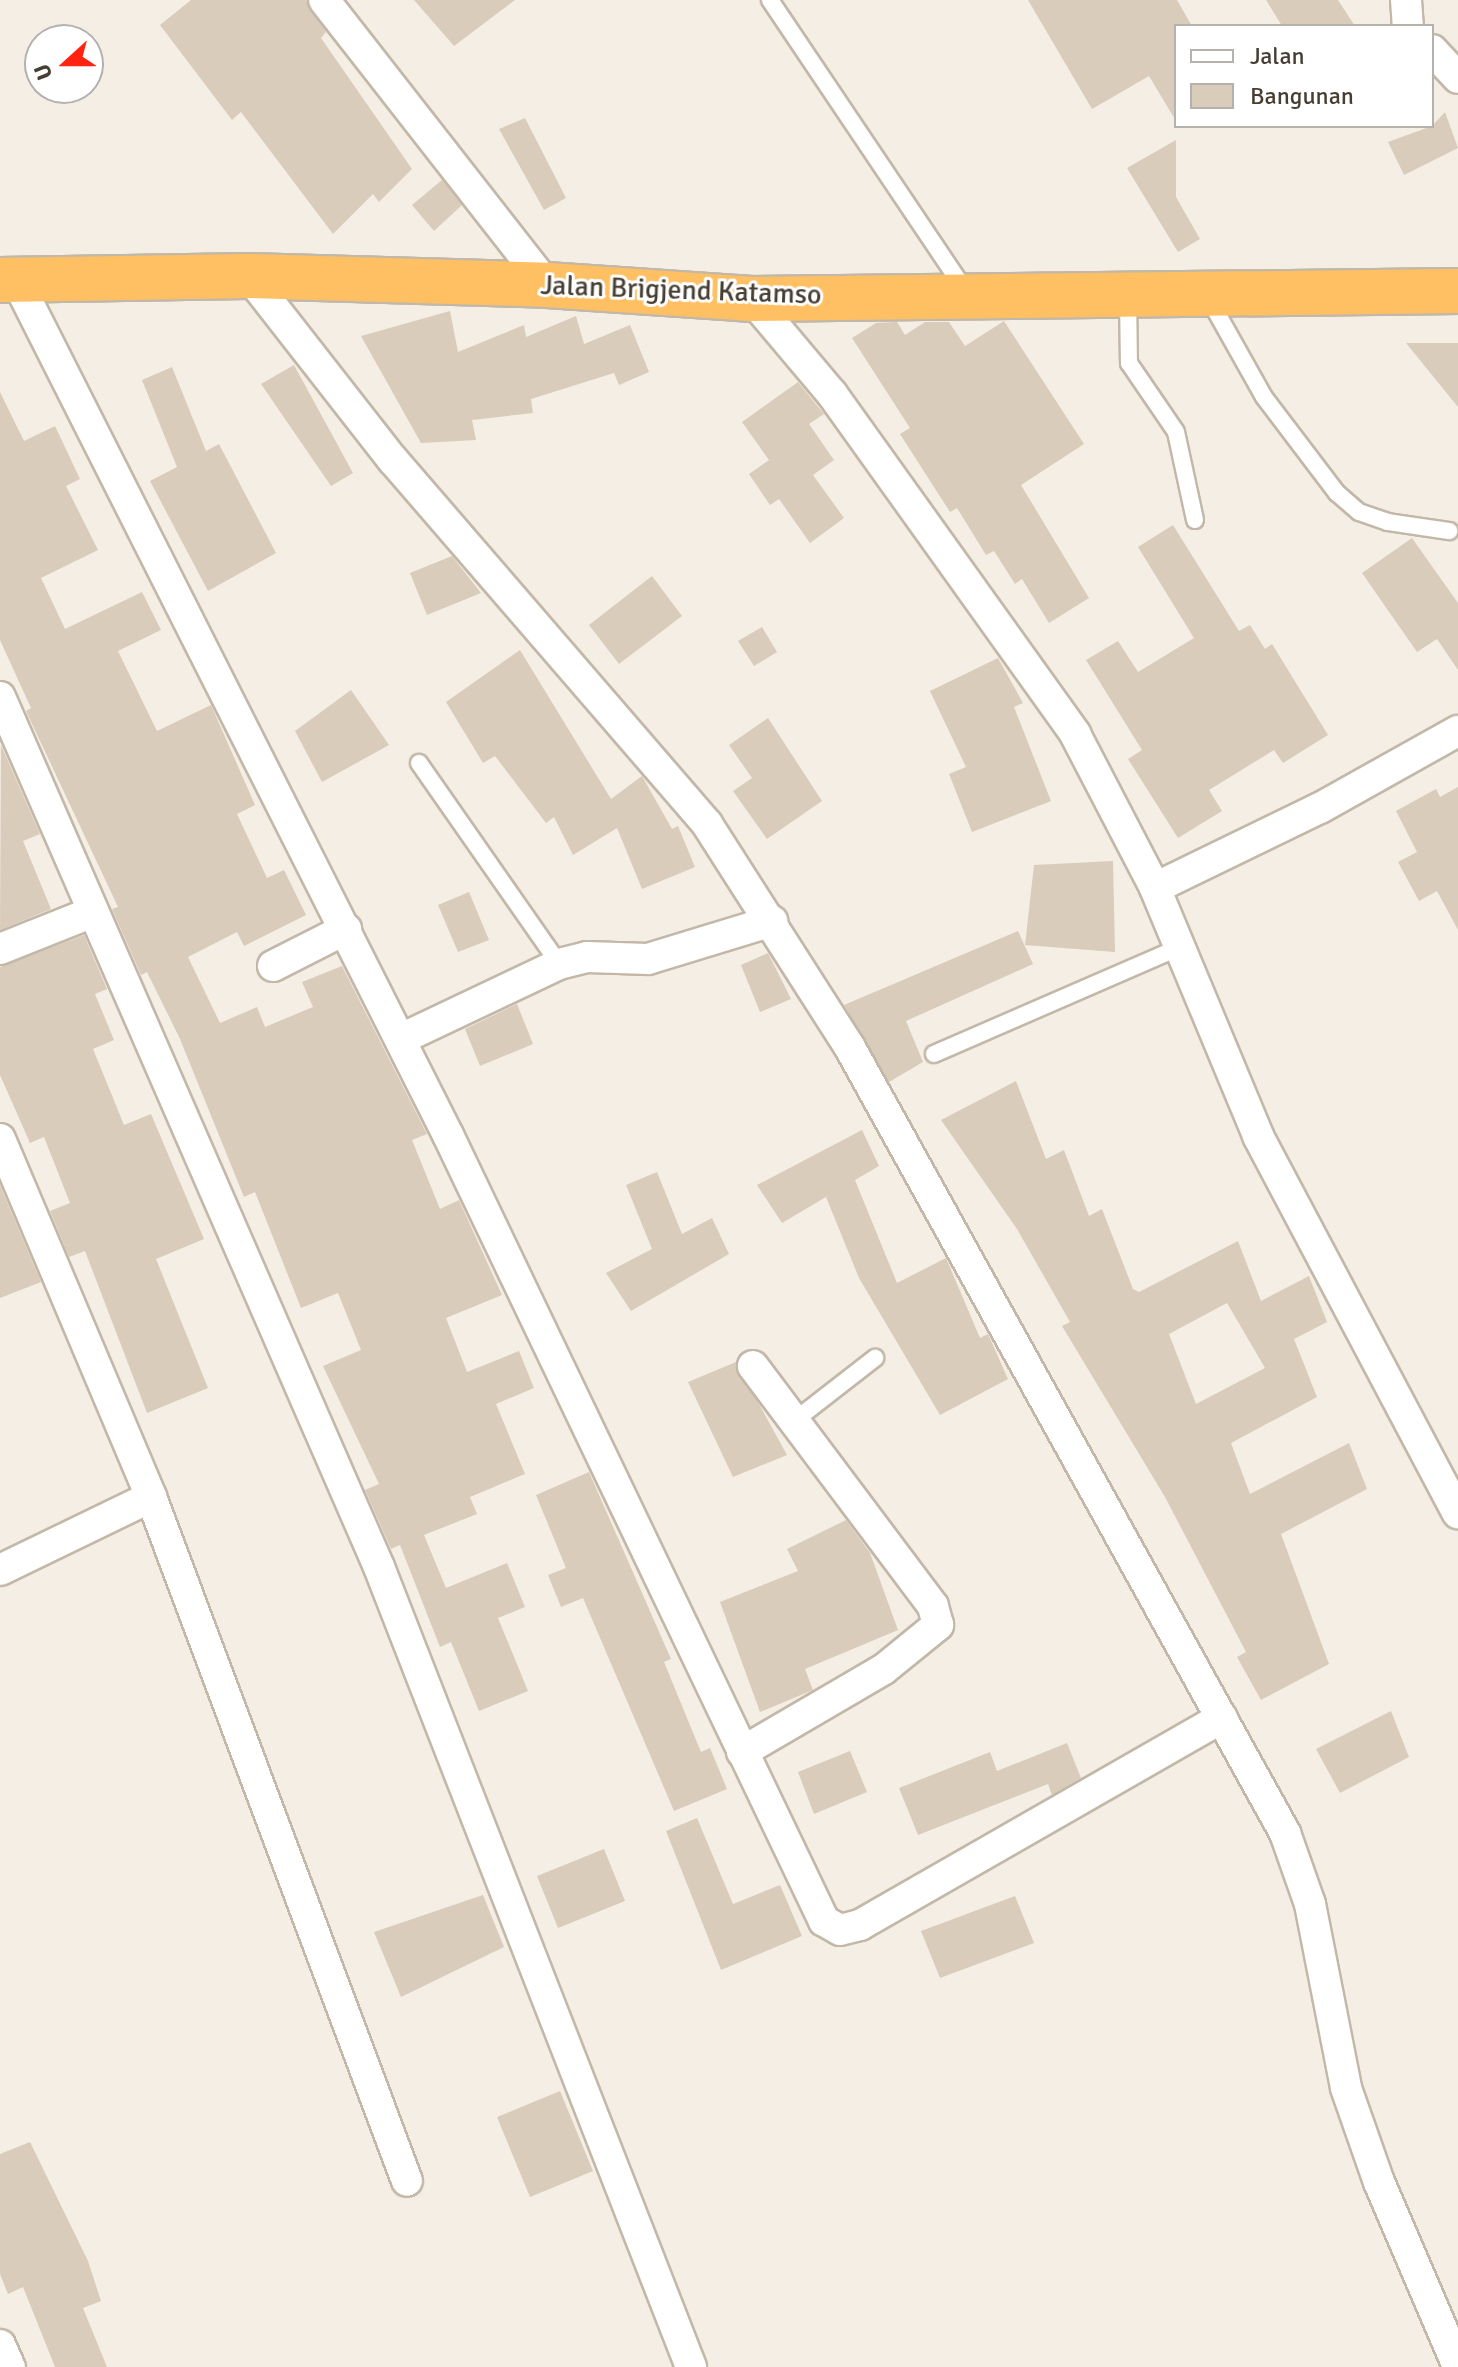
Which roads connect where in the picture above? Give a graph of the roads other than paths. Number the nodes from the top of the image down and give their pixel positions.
1 (324, 0) edge
2 (770, 0) edge
3 (1406, 0) edge
4 (1408, 24) edge
5 (1434, 52) edge
6 (1458, 78) edge
7 (249, 276) junction
8 (8, 279) edge
9 (547, 285) junction
10 (1204, 290) junction
11 (1458, 291) edge
12 (1128, 292) junction
13 (966, 293) junction
14 (752, 299) junction
15 (1195, 520) dead end
16 (1449, 531) dead end
17 (0, 697) edge
18 (1458, 731) edge
19 (419, 763) dead end
20 (1155, 888) junction
21 (93, 912) junction
22 (772, 921) junction
23 (346, 929) junction
24 (1178, 948) junction
25 (0, 949) edge
26 (559, 964) junction
27 (273, 966) dead end
28 (401, 1039) junction
29 (934, 1054) dead end
30 (0, 1139) edge
31 (875, 1358) dead end
32 (753, 1366) dead end
33 (794, 1421) junction
34 (151, 1497) junction
35 (1458, 1513) edge
36 (0, 1570) edge
37 (1222, 1718) junction
38 (742, 1752) junction
39 (407, 2181) dead end
40 (0, 2345) edge
41 (1458, 2366) edge
42 (10, 2367) edge
43 (691, 2367) edge

1 - 9 street
2 - 13 lane
3 - 4 street
5 - 6 street
7 - 8 highway, Jalan Brigjend Katamso
7 - 9 highway, Jalan Brigjend Katamso
7 - 22 street
8 - 23 street
9 - 14 highway, Jalan Brigjend Katamso
10 - 11 highway, Jalan Brigjend Katamso
10 - 12 highway, Jalan Brigjend Katamso
10 - 16 lane
12 - 13 highway, Jalan Brigjend Katamso
12 - 15 lane
13 - 14 highway, Jalan Brigjend Katamso
14 - 20 street
17 - 21 street
18 - 20 street
19 - 26 lane
20 - 24 street
21 - 25 street
21 - 43 street
22 - 26 street
22 - 37 street
23 - 27 street
23 - 28 street
24 - 29 lane
24 - 35 street
26 - 28 street
28 - 38 street
30 - 34 street
31 - 33 lane
32 - 33 street
33 - 38 street
34 - 36 street
34 - 39 street
37 - 38 street
37 - 41 street
40 - 42 street

